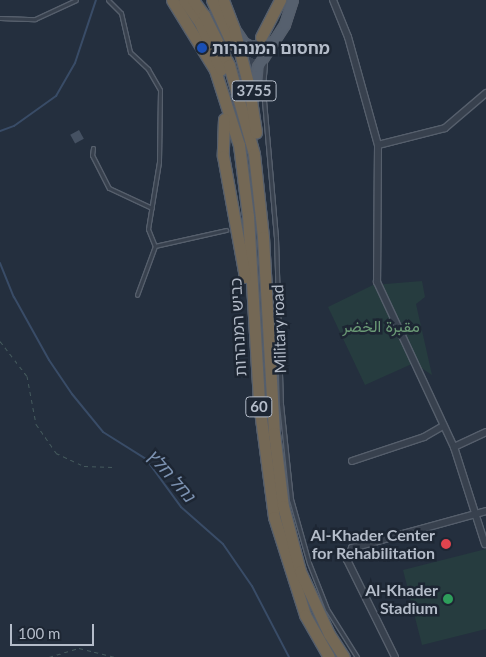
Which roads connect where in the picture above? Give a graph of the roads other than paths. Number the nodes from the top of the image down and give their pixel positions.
1 (76, 0) edge
2 (108, 0) edge
3 (172, 0) edge
4 (184, 0) edge
5 (193, 0) edge
6 (202, 0) edge
7 (212, 0) edge
8 (223, 0) edge
9 (280, 0) edge
10 (293, 0) edge
11 (333, 0) edge
12 (0, 18) edge
13 (234, 29) junction
14 (261, 37) tunnel mouth
15 (272, 44) junction
16 (486, 93) edge
17 (224, 118) tunnel mouth
18 (257, 144) junction
19 (240, 145) junction
20 (378, 145) junction
21 (93, 148) dead end
22 (258, 182) junction
23 (152, 208) junction
24 (226, 230) dead end
25 (155, 246) junction
26 (137, 295) dead end
27 (256, 355) junction
28 (444, 426) junction
29 (486, 432) edge
30 (454, 447) junction
31 (352, 461) dead end
32 (486, 511) edge
33 (476, 513) junction
34 (485, 544) edge
35 (329, 657) edge
36 (344, 657) edge
37 (357, 657) edge
38 (395, 657) edge

1 - 12 lane
2 - 23 lane
3 - 19 highway, כביש המנהרות / 60
4 - 19 highway, 60
5 - 22 highway, 60
6 - 18 highway, 60
7 - 18 highway, 60
8 - 13 highway, 60
9 - 14 highway
10 - 15 main road, 3755
11 - 20 street
13 - 15 main road
13 - 18 highway, 60
15 - 18 main road, 3755
15 - 37 lane, Military road
16 - 20 street
17 - 27 highway
18 - 22 highway, 60
19 - 27 highway, כביש המנהרות / 60
20 - 28 street
21 - 23 lane
22 - 36 highway, כביש המנהרות / 60
23 - 25 lane
24 - 25 lane
25 - 26 lane
27 - 35 highway, כביש המנהרות / 60
28 - 30 street
28 - 31 street
29 - 30 street
30 - 33 street
32 - 33 street
33 - 34 street
33 - 38 street

